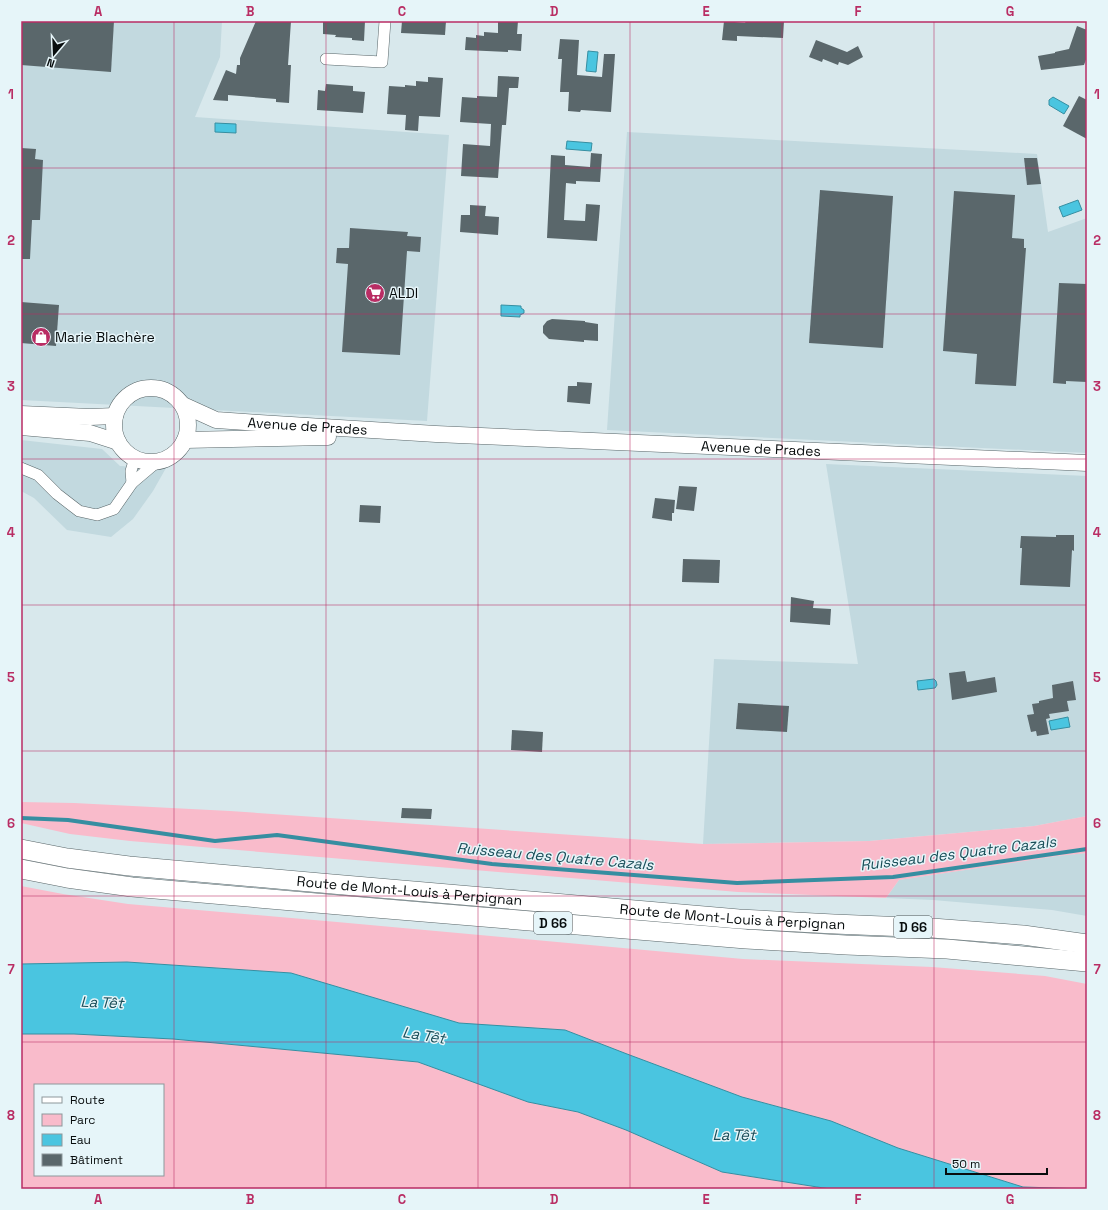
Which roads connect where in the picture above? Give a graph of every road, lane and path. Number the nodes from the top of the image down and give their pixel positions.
1 (384, 21) edge
2 (326, 60) dead end
3 (183, 405) junction
4 (21, 414) edge
5 (115, 416) junction
6 (21, 427) edge
7 (436, 434) junction
8 (185, 440) junction
9 (118, 442) junction
10 (135, 458) junction
11 (158, 461) junction
12 (1087, 463) edge
13 (21, 468) edge
14 (132, 483) junction
15 (21, 848) edge
16 (21, 869) edge
17 (1087, 944) edge
18 (1087, 962) edge

1 - 2 street
3 - 5 main road
3 - 7 main road, Avenue de Prades
3 - 8 main road
4 - 5 main road
5 - 9 main road
6 - 9 main road
7 - 8 main road, Avenue de Prades
7 - 12 main road, Avenue de Prades
8 - 11 main road
9 - 10 main road
10 - 11 main road
10 - 14 street
11 - 14 street
13 - 14 street
15 - 17 highway, Route de Mont-Louis à Perpignan / D 66
16 - 18 highway, Route de Mont-Louis à Perpignan / D 66

